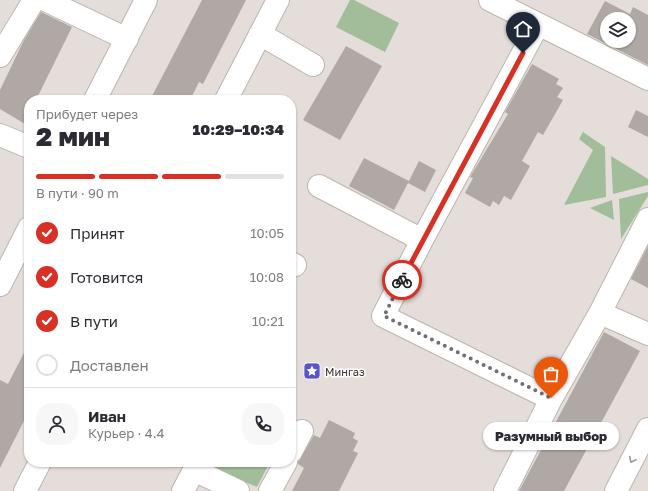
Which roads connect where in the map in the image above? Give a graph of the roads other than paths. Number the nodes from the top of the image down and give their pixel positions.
1 (34, 0) edge
2 (45, 0) edge
3 (146, 0) edge
4 (278, 0) edge
5 (490, 0) edge
6 (538, 25) junction
7 (260, 34) junction
8 (126, 39) junction
9 (0, 56) edge
10 (313, 65) dead end
11 (648, 79) edge
12 (98, 95) edge
13 (229, 95) edge
14 (0, 135) edge
15 (24, 145) edge
16 (319, 186) dead end
17 (648, 219) edge
18 (24, 238) edge
19 (422, 240) junction
20 (0, 285) edge
21 (600, 313) junction
22 (648, 334) edge
23 (551, 398) junction
24 (648, 429) edge
25 (302, 431) dead end
26 (296, 442) edge
27 (37, 467) edge
28 (283, 467) edge
29 (25, 491) edge
30 (183, 491) edge
31 (238, 491) edge
32 (270, 491) edge
33 (505, 491) edge
34 (616, 491) edge

1 - 9 street
2 - 8 street
3 - 8 street
4 - 7 street
5 - 6 street
6 - 11 street
6 - 19 street
7 - 10 street
7 - 13 street
8 - 12 street
14 - 15 street
16 - 19 street
17 - 21 street
18 - 20 street
19 - 23 street
21 - 22 street
21 - 23 street
23 - 33 street
24 -> 34 street
25 - 26 street
27 - 29 street
28 - 32 street
30 - 31 street

